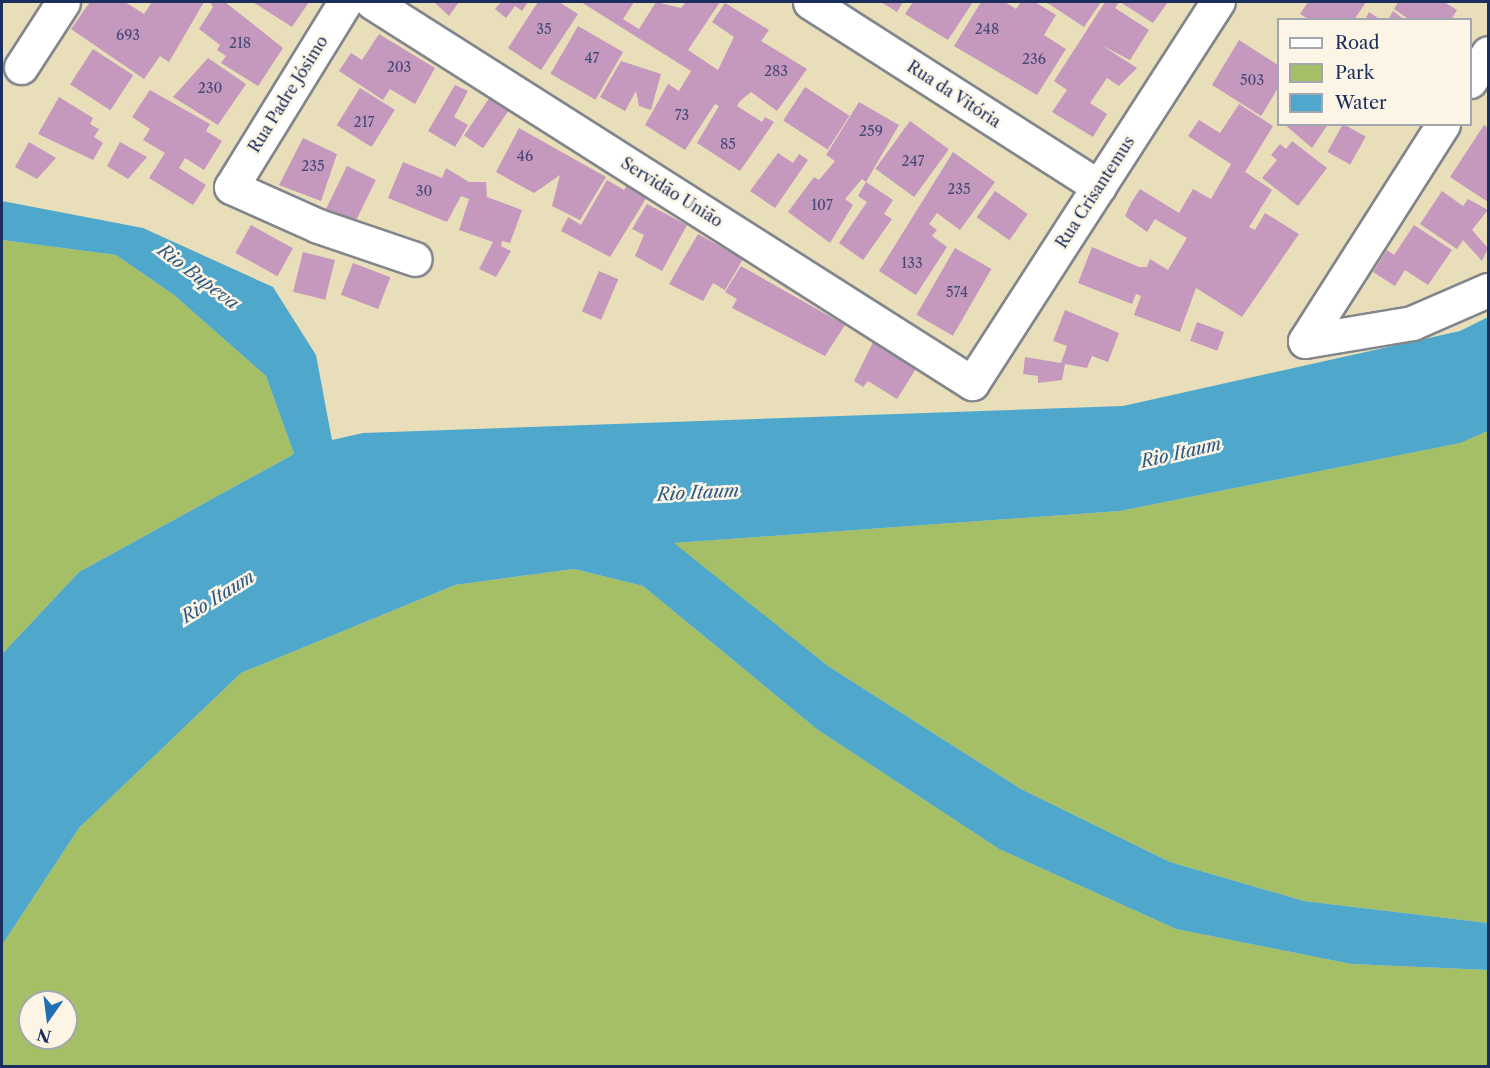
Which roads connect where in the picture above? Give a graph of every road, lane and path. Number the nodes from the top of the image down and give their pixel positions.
1 (63, 2) edge
2 (345, 2) edge
3 (372, 2) edge
4 (810, 2) edge
5 (1218, 2) edge
6 (1488, 53) edge
7 (21, 68) dead end
8 (1472, 78) edge
9 (1442, 126) edge
10 (1099, 187) junction
11 (415, 260) dead end
12 (1488, 290) edge
13 (972, 383) joint

1 - 7 street
2 - 11 street, Rua Padre Jósimo
3 - 13 street, Servidão União
4 - 10 street, Rua da Vitória
5 - 10 street, Rua Crisantemus
6 - 8 street
9 - 12 street
10 - 13 street, Rua Crisantemus

